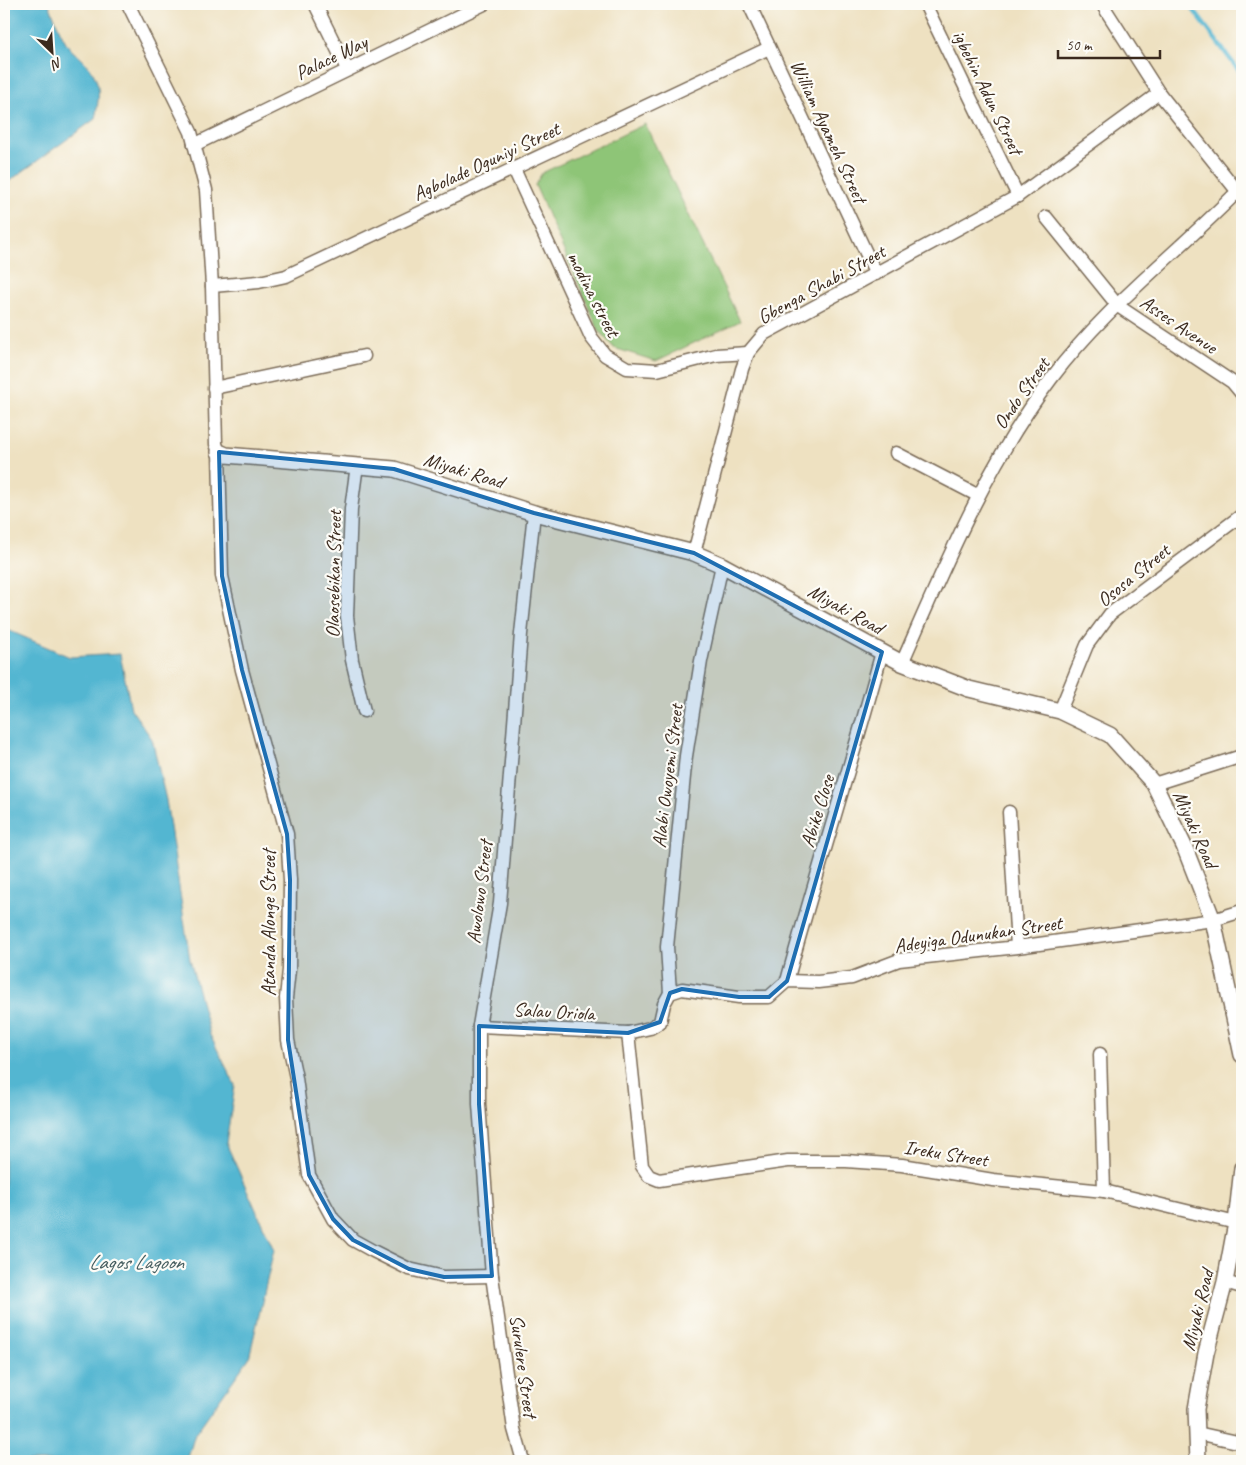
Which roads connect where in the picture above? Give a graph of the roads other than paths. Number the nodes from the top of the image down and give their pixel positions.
1 (128, 4) edge
2 (315, 4) edge
3 (484, 4) edge
4 (749, 4) edge
5 (924, 4) edge
6 (1102, 4) edge
7 (769, 48) junction
8 (348, 69) junction
9 (1159, 93) junction
10 (194, 144) junction
11 (514, 169) junction
12 (1240, 195) edge
13 (1018, 196) junction
14 (1046, 218) dead end
15 (876, 274) junction
16 (212, 286) junction
17 (1118, 306) junction
18 (748, 353) junction
19 (364, 356) dead end
20 (214, 388) junction
21 (1242, 394) edge
22 (219, 452) junction
23 (896, 453) dead end
24 (357, 466) junction
25 (977, 495) junction
26 (534, 513) junction
27 (1242, 515) edge
28 (694, 554) junction
29 (722, 565) junction
30 (882, 652) junction
31 (902, 663) junction
32 (364, 711) dead end
33 (1060, 711) junction
34 (1242, 756) edge
35 (1154, 784) junction
36 (1009, 812) dead end
37 (1242, 911) edge
38 (1213, 920) junction
39 (1017, 947) junction
40 (788, 981) junction
41 (670, 993) junction
42 (478, 1026) junction
43 (628, 1033) junction
44 (1241, 1038) edge
45 (1100, 1054) dead end
46 (1242, 1055) edge
47 (1242, 1168) edge
48 (1104, 1191) junction
49 (1236, 1223) junction
50 (492, 1276) junction
51 (1225, 1282) junction
52 (1242, 1287) edge
53 (1197, 1433) junction
54 (1242, 1443) edge
55 (523, 1461) edge
56 (1198, 1461) edge

1 - 10 street, Atanda Alonge Street
2 - 8 street
3 - 8 street, Palace Way
4 - 7 street, William Ayameh Street
5 - 13 street, igbehin Adun Street
6 - 9 street
7 - 11 street, Agbolade Oguniyi Street
7 - 15 street, William Ayameh Street
8 - 10 street, Palace Way
9 - 12 street
9 - 13 street, Gbenga Shabi Street
10 - 16 street, Atanda Alonge Street
11 - 16 street, Agbolade Oguniyi Street
11 - 18 street, modina street
12 - 17 street, Ondo Street
13 - 15 street, Gbenga Shabi Street
14 - 17 street
15 - 18 street, Gbenga Shabi Street
16 - 20 street, Atanda Alonge Street
17 - 21 street, Asses Avenue
17 - 25 street, Ondo Street
18 - 28 street, Gbenga Shabi Street
19 - 20 street
20 - 22 street, Atanda Alonge Street
22 - 24 street, Miyaki Road
22 - 50 street, Atanda Alonge Street
23 - 25 street
24 - 26 street, Miyaki Road
24 - 32 street, Olaosebikan Street
25 - 31 street, Ondo Street
26 - 28 street, Miyaki Road
26 - 42 street, Awolowo Street
27 - 33 street, Ososa Street
28 - 29 street, Miyaki Road
29 - 30 street, Miyaki Road
29 - 41 street, Alabi Owoyemi Street
30 - 31 street, Miyaki Road
30 - 40 street, Abike Close
31 - 33 street, Miyaki Road
33 - 35 street, Miyaki Road
34 - 35 street
35 - 38 street, Miyaki Road
36 - 39 street
37 - 38 street, Adeyiga Odunukan Street
38 - 39 street, Adeyiga Odunukan Street
38 - 44 street, Miyaki Road
39 - 40 street, Adeyiga Odunukan Street
40 - 41 street
41 - 43 street
42 - 43 street, Salau Oriola
42 - 50 street, Awolowo Street
43 - 48 street, Ireku Street
44 - 46 street, Miyaki Road
45 - 48 street
47 - 49 street, Miyaki Road
48 - 49 street, Ireku Street
49 - 51 street, Miyaki Road
50 - 55 street, Surulere Street
51 - 52 street
51 - 53 street, Miyaki Road
53 - 54 street
53 - 56 street, Miyaki Road

